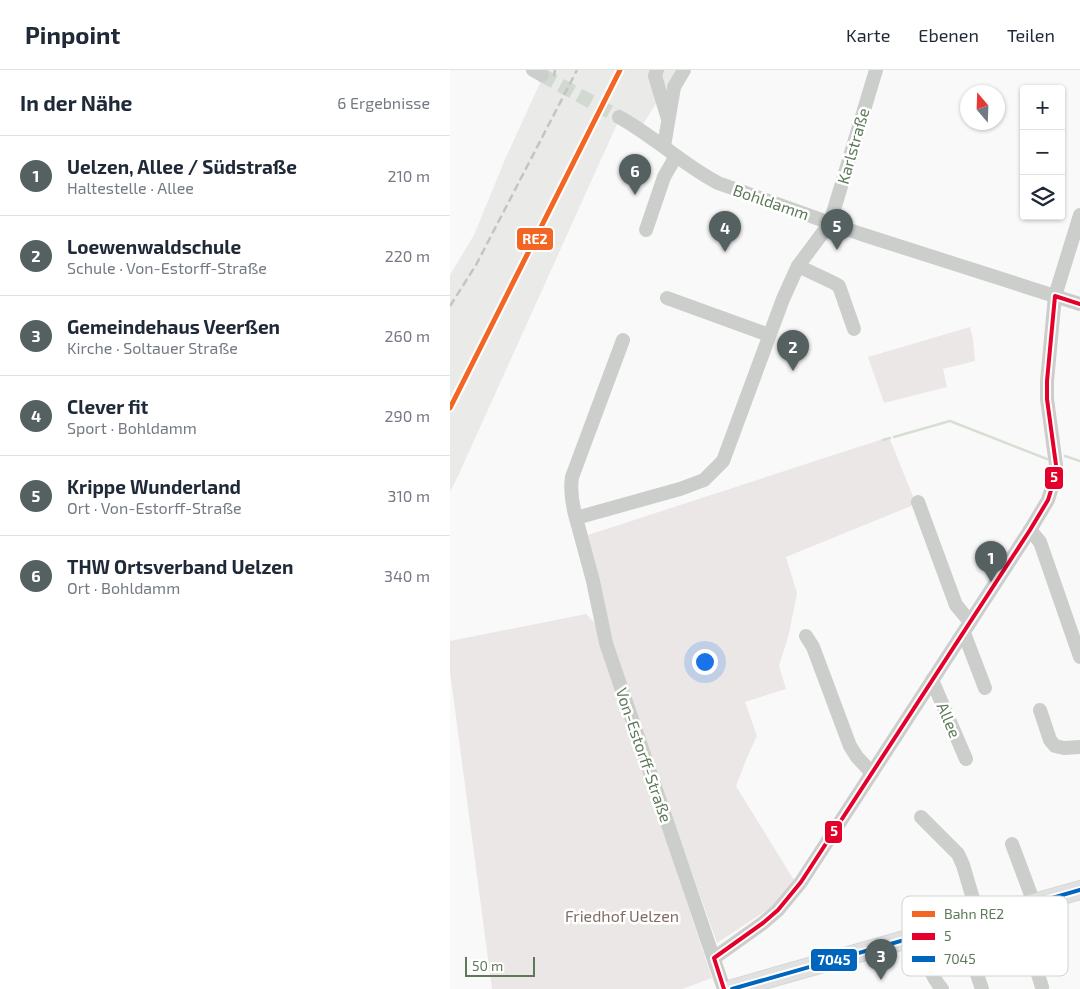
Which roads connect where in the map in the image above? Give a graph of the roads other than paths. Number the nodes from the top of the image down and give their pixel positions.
1 (657, 70) edge
2 (684, 70) edge
3 (876, 70) edge
4 (620, 117) tunnel mouth
5 (668, 120) junction
6 (664, 146) junction
7 (676, 156) junction
8 (1080, 215) edge
9 (830, 223) junction
10 (646, 230) dead end
11 (798, 266) junction
12 (1055, 296) junction
13 (666, 298) dead end
14 (1080, 304) edge
15 (854, 329) dead end
16 (769, 335) junction
17 (623, 340) dead end
18 (918, 502) dead end
19 (576, 518) junction
20 (1030, 530) junction
21 (967, 628) junction
22 (806, 636) dead end
23 (1080, 657) edge
24 (932, 680) junction
25 (985, 688) dead end
26 (1040, 710) dead end
27 (1080, 747) edge
28 (966, 758) dead end
29 (872, 773) junction
30 (921, 817) dead end
31 (1012, 844) dead end
32 (1080, 890) edge
33 (972, 896) edge
34 (1024, 896) edge
35 (1058, 896) edge
36 (902, 941) edge
37 (714, 958) junction
38 (933, 976) edge
39 (978, 976) edge
40 (1040, 976) edge
41 (1042, 987) dead end
42 (724, 989) edge
43 (732, 989) edge
44 (942, 989) edge
45 (982, 989) edge

1 - 5 street
2 - 5 street
3 - 9 street, Karlstraße
4 - 6 street, Bohldamm
5 - 6 street
6 - 7 street, Bohldamm
7 - 9 street, Bohldamm
7 - 10 street
8 - 12 street, Allee
9 - 11 street
9 - 12 street, Bohldamm
11 - 15 street
11 - 16 street
12 - 14 street, Bohldamm
12 - 20 street, Allee
13 - 16 street
16 - 19 street
17 - 19 street, Von-Estorff-Straße
18 - 21 street
19 - 37 street, Von-Estorff-Straße
20 - 21 street, Allee
20 - 23 street
21 - 24 street, Allee
21 - 25 street
22 - 29 street
24 - 28 street, Allee
24 - 29 street, Allee
26 - 27 street
29 - 37 street, Allee
30 - 33 street
31 - 34 street
32 - 35 main road
36 - 43 main road
37 - 42 street, Von-Estorff-Straße
38 - 44 street
39 - 45 street
40 - 41 street

